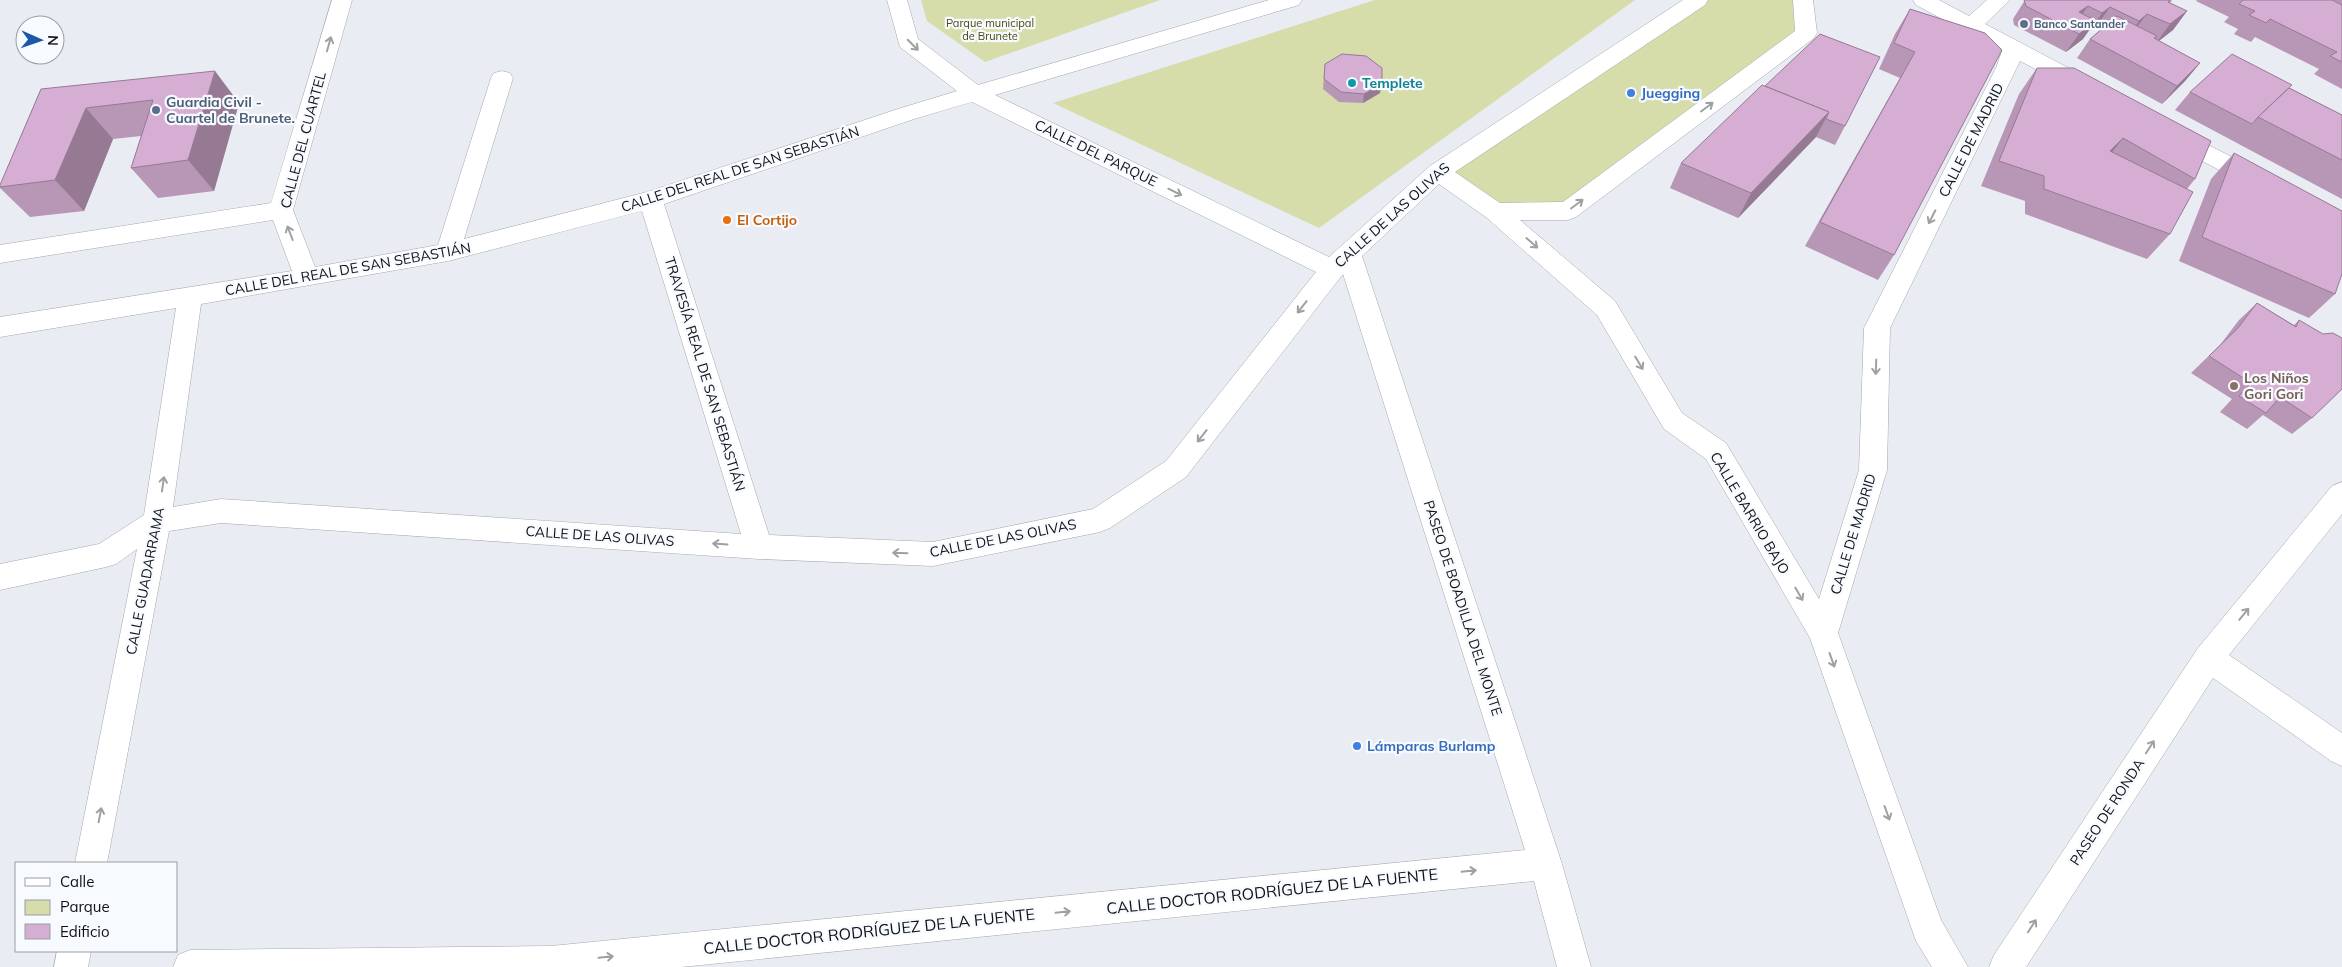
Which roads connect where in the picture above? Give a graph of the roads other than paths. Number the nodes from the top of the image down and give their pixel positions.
1 (342, 0) edge
2 (897, 0) edge
3 (1292, 0) edge
4 (1698, 0) edge
5 (1803, 0) edge
6 (1924, 0) edge
7 (2000, 0) edge
8 (1972, 24) junction
9 (2014, 47) junction
10 (502, 78) dead end
11 (976, 95) junction
12 (2100, 95) edge
13 (2152, 123) edge
14 (1438, 172) junction
15 (2273, 189) edge
16 (651, 200) junction
17 (281, 210) junction
18 (1495, 212) junction
19 (448, 252) junction
20 (0, 254) edge
21 (1340, 261) junction
22 (307, 278) junction
23 (190, 297) junction
24 (0, 327) edge
25 (2342, 494) edge
26 (157, 521) junction
27 (759, 547) junction
28 (0, 577) edge
29 (1823, 634) junction
30 (2209, 658) junction
31 (2342, 752) edge
32 (91, 862) edge
33 (1546, 864) junction
34 (74, 952) edge
35 (71, 967) edge
36 (190, 967) edge
37 (1574, 967) edge
38 (1951, 967) edge
39 (2006, 967) edge

17 -> 1 street, CALLE DEL CUARTEL
2 -> 11 street, CALLE DEL PARQUE
3 - 11 street, CALLE DEL REAL DE SAN SEBASTIÁN
4 - 14 street, CALLE DE LAS OLIVAS
18 -> 5 street
6 - 8 street
7 - 8 street
8 - 9 street
9 - 12 street
9 -> 29 street, CALLE DE MADRID
10 - 19 street
11 - 16 street, CALLE DEL REAL DE SAN SEBASTIÁN
11 -> 21 street, CALLE DEL PARQUE
13 - 15 street
14 - 18 street, CALLE BARRIO BAJO
14 - 21 street, CALLE DE LAS OLIVAS
16 - 19 street, CALLE DEL REAL DE SAN SEBASTIÁN
16 - 27 street, TRAVESÍA REAL DE SAN SEBASTIÁN
17 - 20 street
22 -> 17 street, CALLE DEL CUARTEL
18 -> 29 street, CALLE BARRIO BAJO
19 - 22 street, CALLE DEL REAL DE SAN SEBASTIÁN
21 -> 27 street, CALLE DE LAS OLIVAS
21 - 33 street, PASEO DE BOADILLA DEL MONTE
22 - 23 street, CALLE DEL REAL DE SAN SEBASTIÁN
23 - 24 street, CALLE DEL REAL DE SAN SEBASTIÁN
26 -> 23 street, CALLE GUADARRAMA
30 -> 25 street, PASEO DE RONDA
27 -> 26 street, CALLE DE LAS OLIVAS
26 - 28 street, CALLE DE LAS OLIVAS
32 -> 26 street, CALLE GUADARRAMA
29 -> 38 street
30 - 31 street
39 -> 30 street, PASEO DE RONDA
36 -> 33 street, CALLE DOCTOR RODRÍGUEZ DE LA FUENTE
33 - 37 street, PASEO DE BOADILLA DEL MONTE
34 - 35 street

